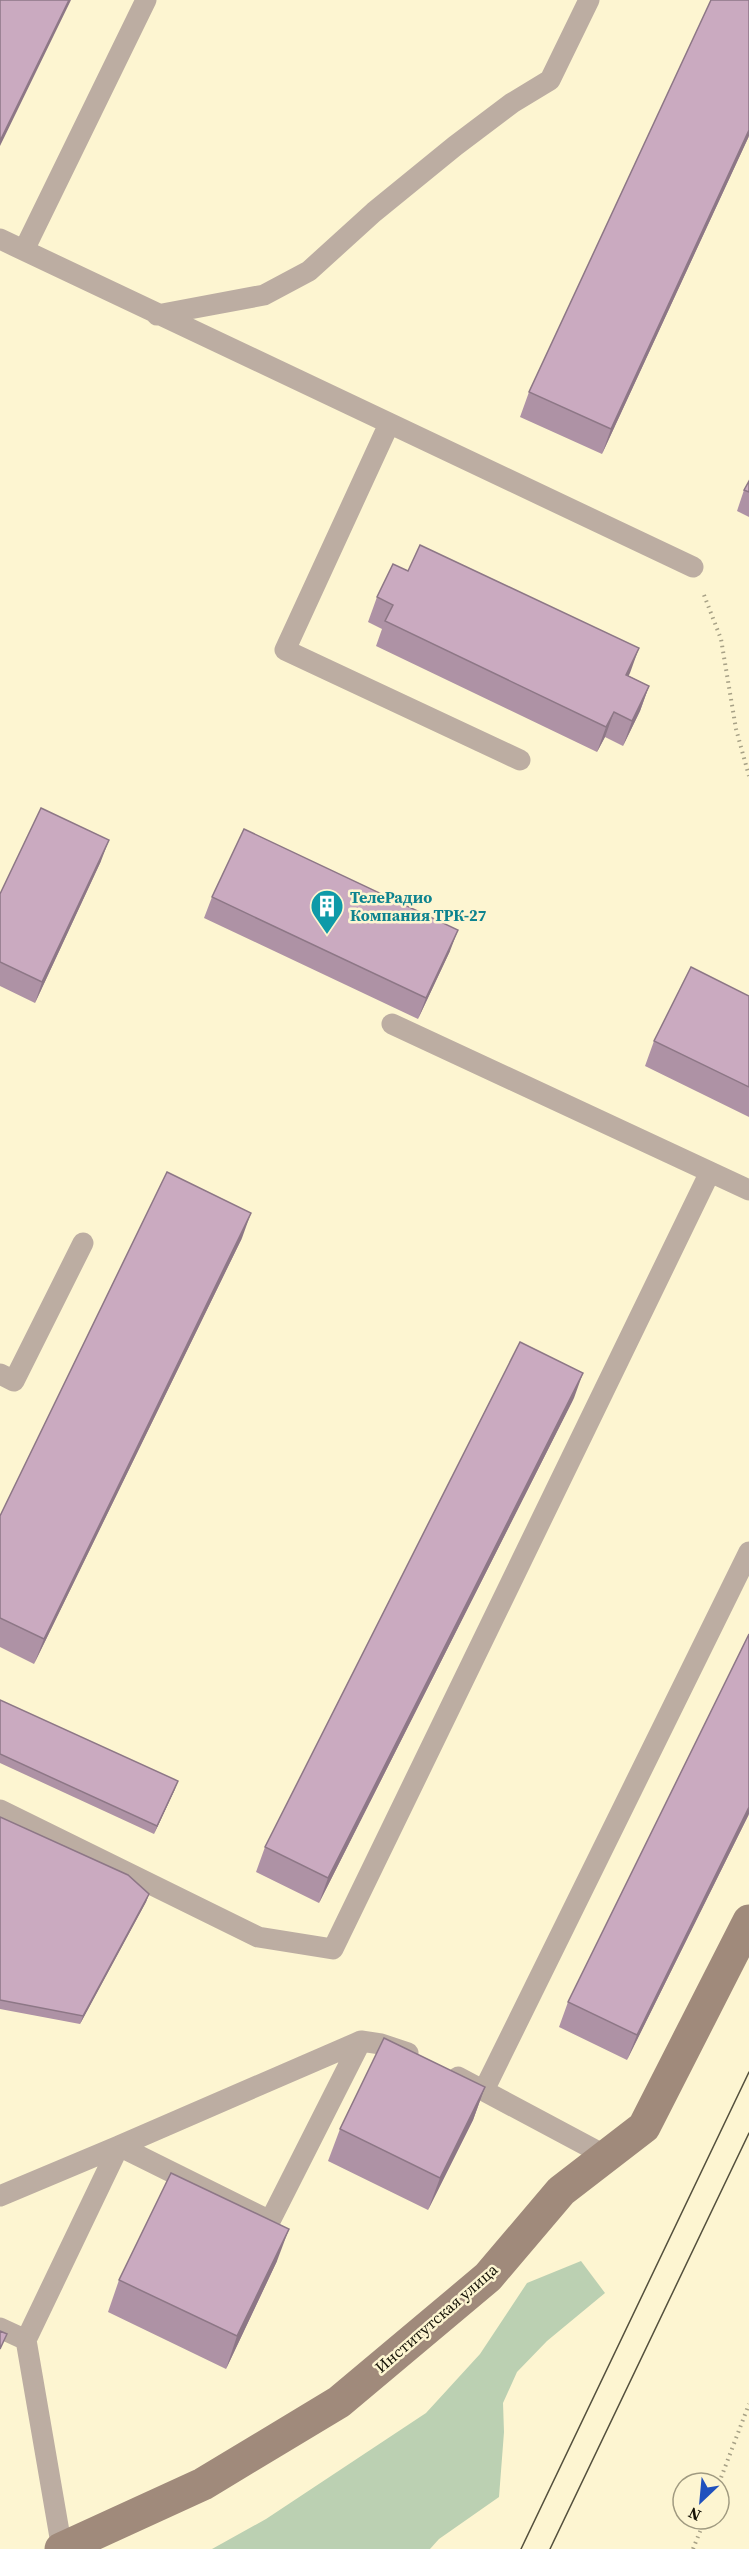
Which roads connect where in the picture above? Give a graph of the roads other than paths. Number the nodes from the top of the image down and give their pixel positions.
1 (146, 0) edge
2 (589, 0) edge
3 (0, 240) edge
4 (24, 250) junction
5 (157, 315) junction
6 (389, 424) junction
7 (693, 567) road end
8 (520, 760) dead end
9 (392, 1024) dead end
10 (710, 1172) junction
11 (749, 1190) edge
12 (83, 1243) dead end
13 (0, 1374) edge
14 (749, 1552) edge
15 (0, 1810) edge
16 (749, 1921) edge
17 (361, 2041) junction
18 (423, 2060) edge
19 (443, 2070) edge
20 (484, 2090) junction
21 (119, 2146) junction
22 (608, 2157) junction
23 (0, 2196) edge
24 (0, 2328) edge
25 (26, 2340) junction
26 (62, 2549) edge

1 - 4 lane
2 - 5 lane
3 - 4 lane
4 - 5 lane
5 - 6 lane
6 - 7 lane
6 - 8 lane
9 - 10 lane
10 - 11 lane
10 - 15 lane
12 - 13 lane
14 - 20 lane
16 - 22 main road, Институтская улица
17 - 18 lane
17 - 21 lane
17 - 21 lane
19 - 20 lane
20 - 22 lane
21 - 23 lane
21 - 25 lane
22 - 26 main road, Институтская улица
24 - 25 lane
25 - 26 lane

